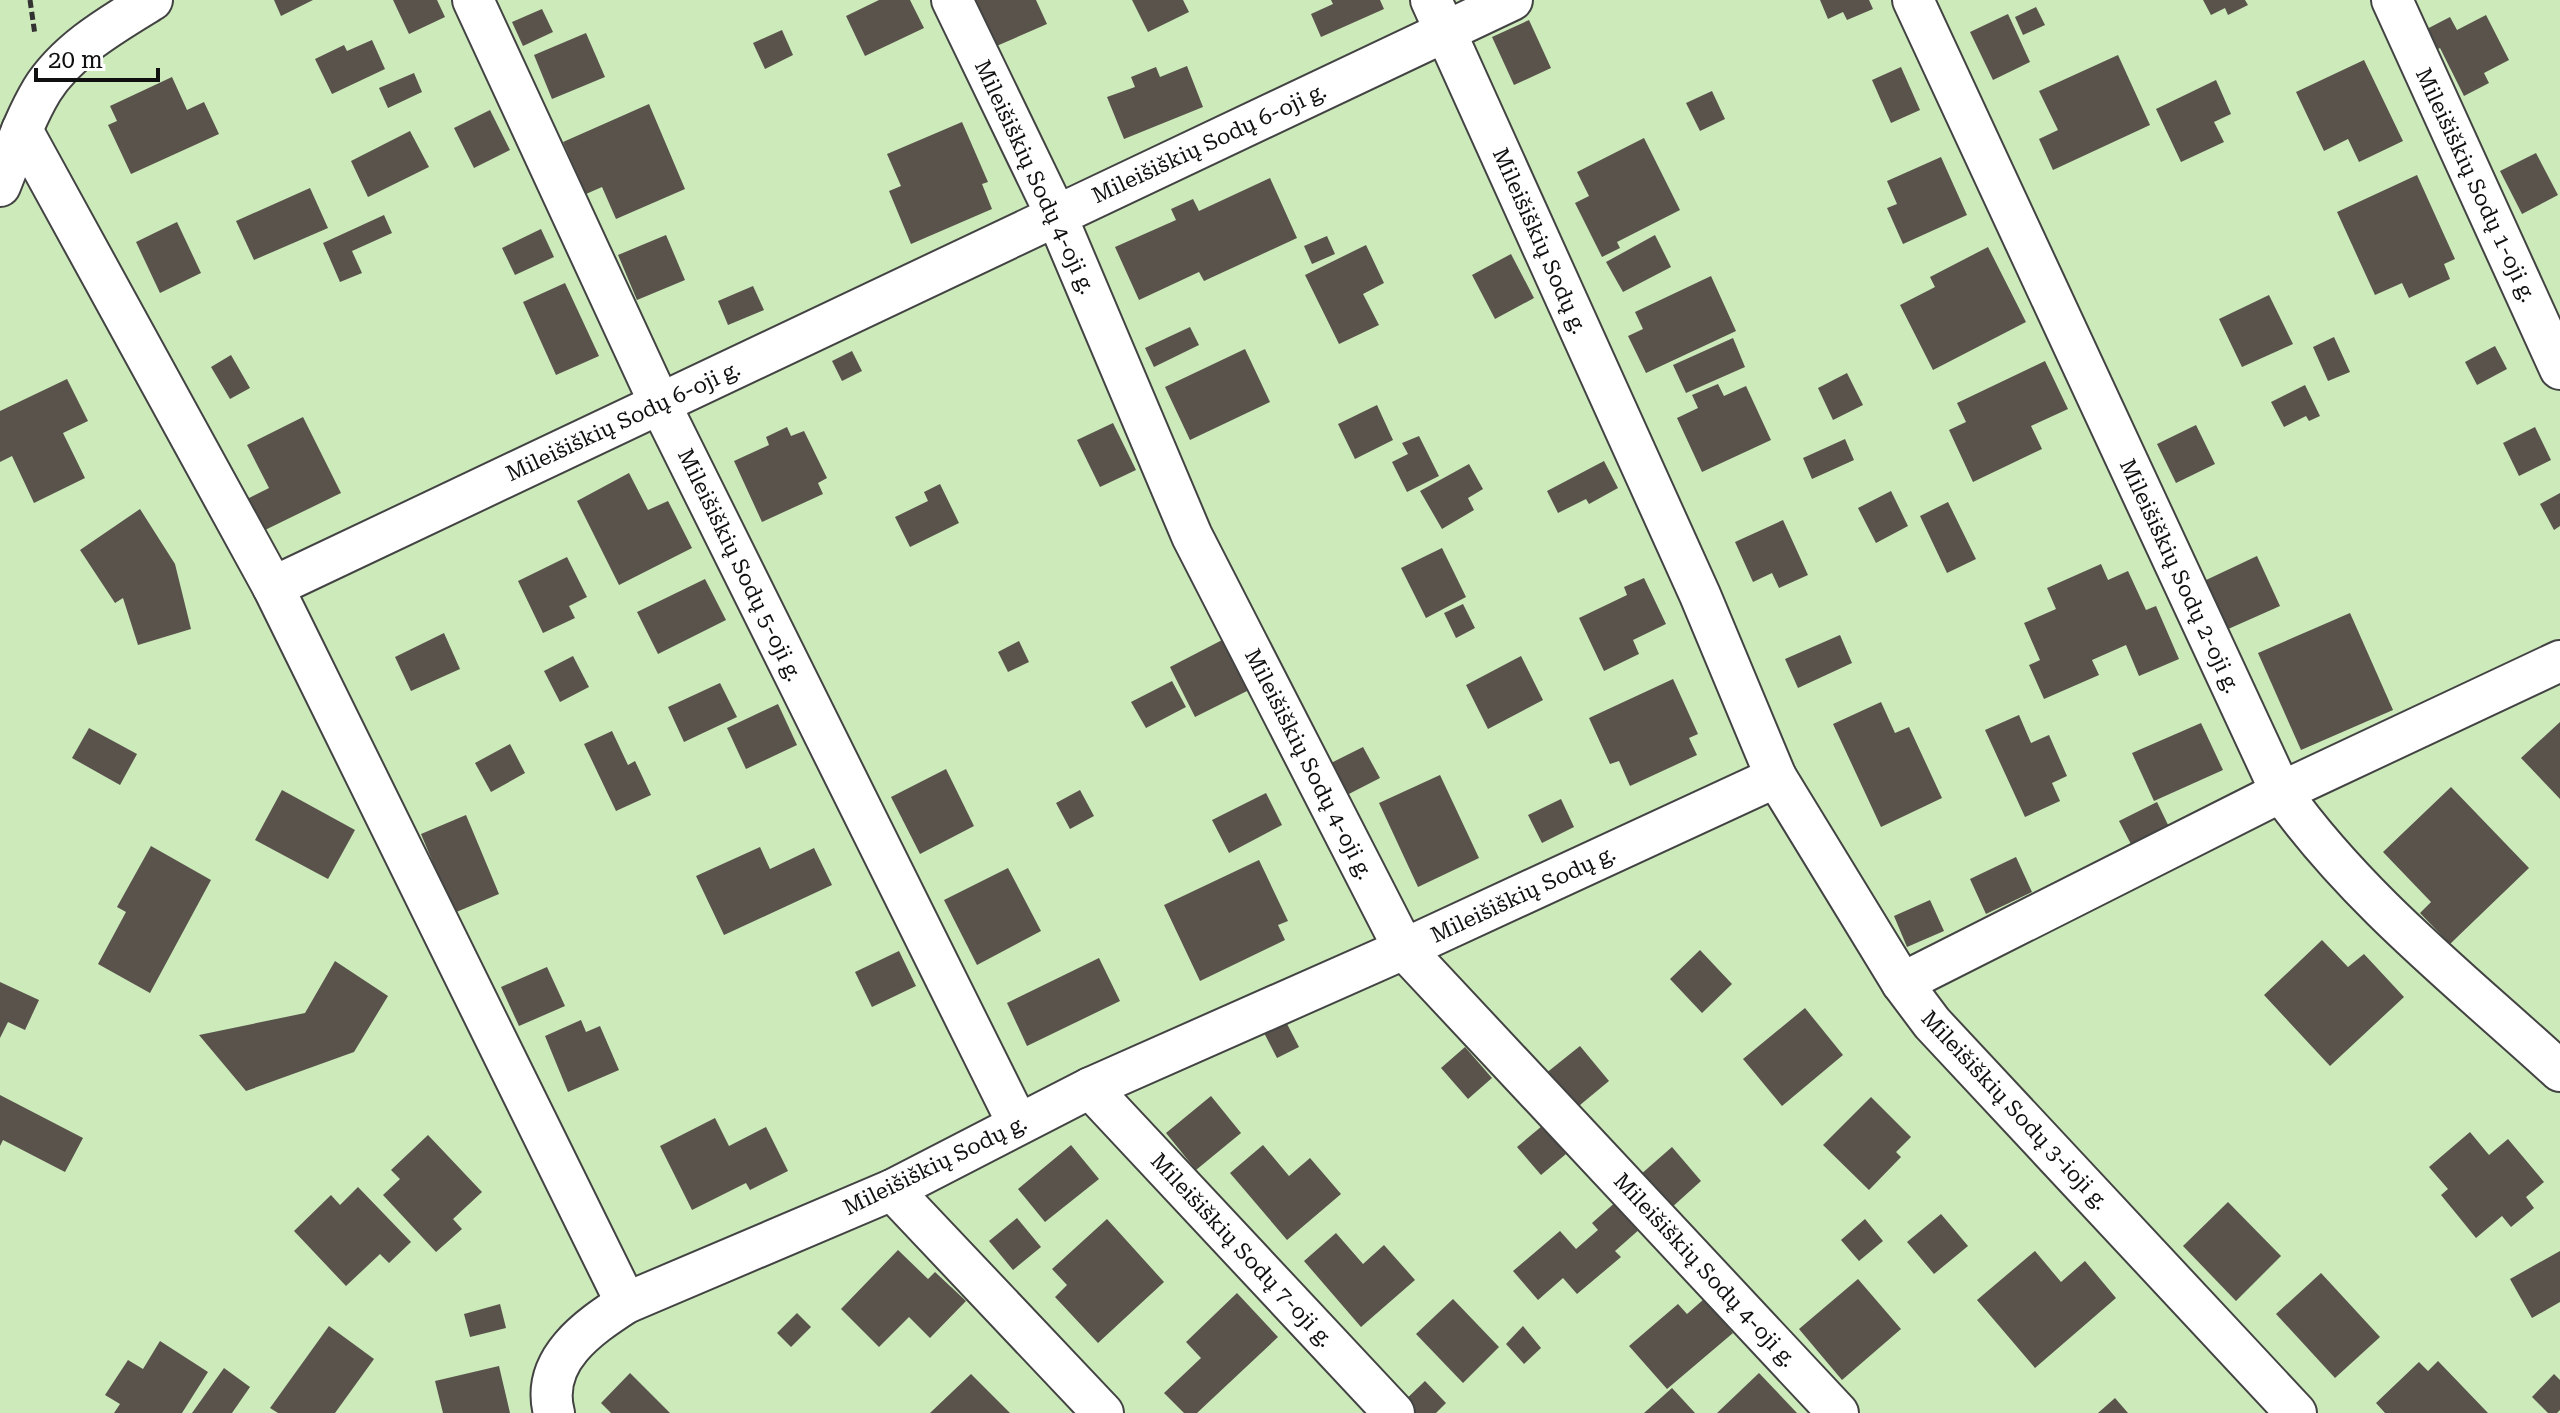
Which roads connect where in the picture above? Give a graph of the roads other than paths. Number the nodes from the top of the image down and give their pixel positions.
1 (152, 0) edge
2 (473, 0) edge
3 (952, 0) edge
4 (1512, 0) edge
5 (1913, 0) edge
6 (2392, 0) edge
7 (1439, 16) edge
8 (22, 130) junction
9 (0, 186) edge
10 (1056, 215) junction
11 (2560, 369) edge
12 (660, 404) junction
13 (273, 587) junction
14 (2560, 661) edge
15 (1776, 777) junction
16 (2281, 792) junction
17 (1404, 949) junction
18 (1902, 983) junction
19 (2560, 1071) edge
20 (1090, 1088) junction
21 (1018, 1124) junction
22 (892, 1190) junction
23 (626, 1303) junction
24 (554, 1413) edge
25 (1103, 1413) edge
26 (1394, 1413) edge
27 (1838, 1413) edge
28 (2296, 1413) edge

1 - 8 street
2 - 12 street, Mileišiškių Sodų 5-oji g.
3 - 10 street, Mileišiškių Sodų 4-oji g.
4 - 7 street, Mileišiškių Sodų 6-oji g.
5 - 16 street, Mileišiškių Sodų 2-oji g.
6 - 11 street, Mileišiškių Sodų 1-oji g.
7 - 10 street, Mileišiškių Sodų 6-oji g.
7 - 15 street, Mileišiškių Sodų g.
8 - 9 street
8 - 13 street
10 - 12 street, Mileišiškių Sodų 6-oji g.
10 - 17 street, Mileišiškių Sodų 4-oji g.
12 - 13 street, Mileišiškių Sodų 6-oji g.
12 - 21 street, Mileišiškių Sodų 5-oji g.
13 - 23 street
14 - 16 street
15 - 17 street, Mileišiškių Sodų g.
15 - 18 street, Mileišiškių Sodų 3-ioji g.
16 - 18 street
16 - 19 street, Mileišiškių Sodų 2-oji g.
17 - 20 street, Mileišiškių Sodų g.
17 - 27 street, Mileišiškių Sodų 4-oji g.
18 - 28 street, Mileišiškių Sodų 3-ioji g.
20 - 21 street, Mileišiškių Sodų g.
20 - 26 street, Mileišiškių Sodų 7-oji g.
21 - 22 street, Mileišiškių Sodų g.
22 - 23 street, Mileišiškių Sodų g.
22 - 25 street
23 - 24 street, Mileišiškių Sodų g.

